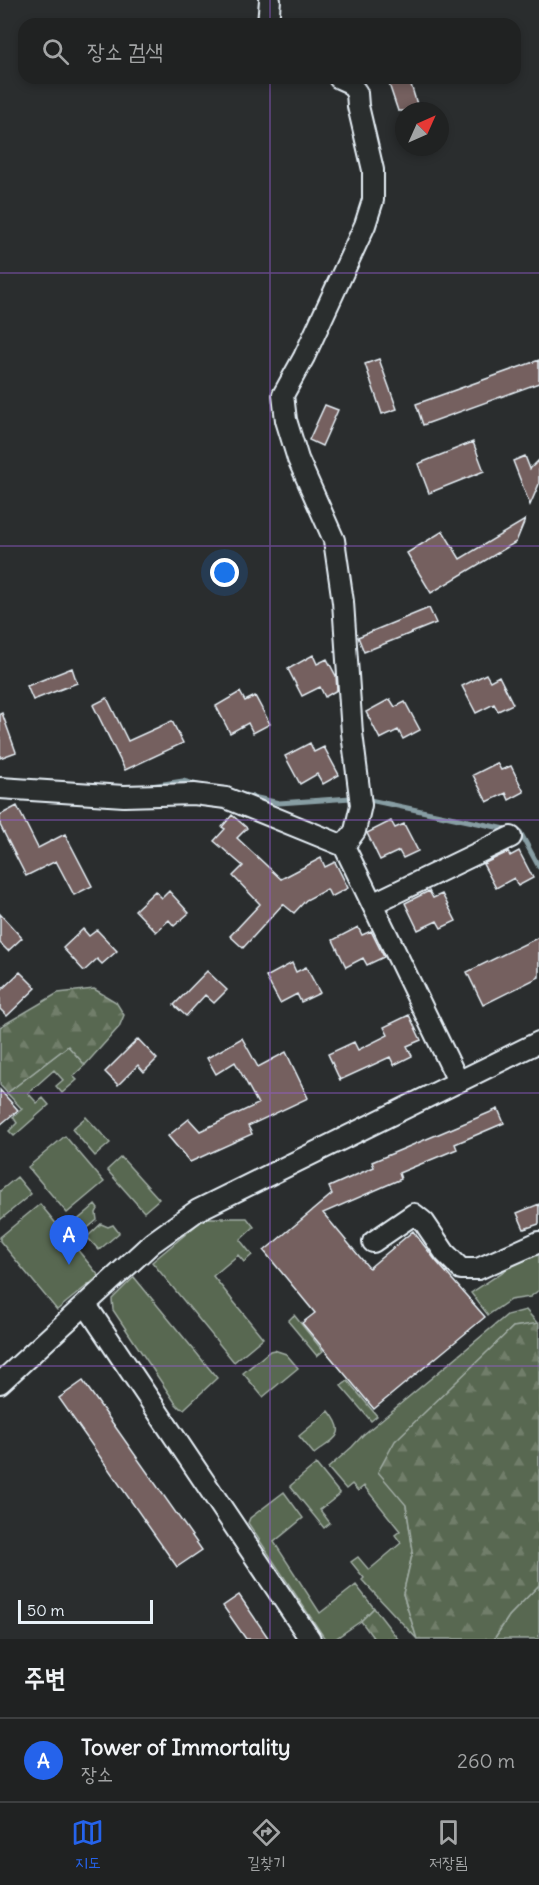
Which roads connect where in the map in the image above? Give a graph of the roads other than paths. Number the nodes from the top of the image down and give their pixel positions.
1 (270, 0) edge
2 (268, 18) edge
3 (351, 84) edge
4 (0, 788) edge
5 (511, 837) dead end
6 (344, 846) junction
7 (372, 904) junction
8 (539, 1042) edge
9 (458, 1081) junction
10 (374, 1242) dead end
11 (539, 1242) edge
12 (86, 1305) junction
13 (0, 1383) edge
14 (310, 1639) edge

1 - 2 street
3 - 6 street
4 - 6 street
5 - 7 street
6 - 7 street
7 - 9 street
8 - 9 street
9 - 12 street
10 - 11 street
12 - 13 street
12 - 14 street

